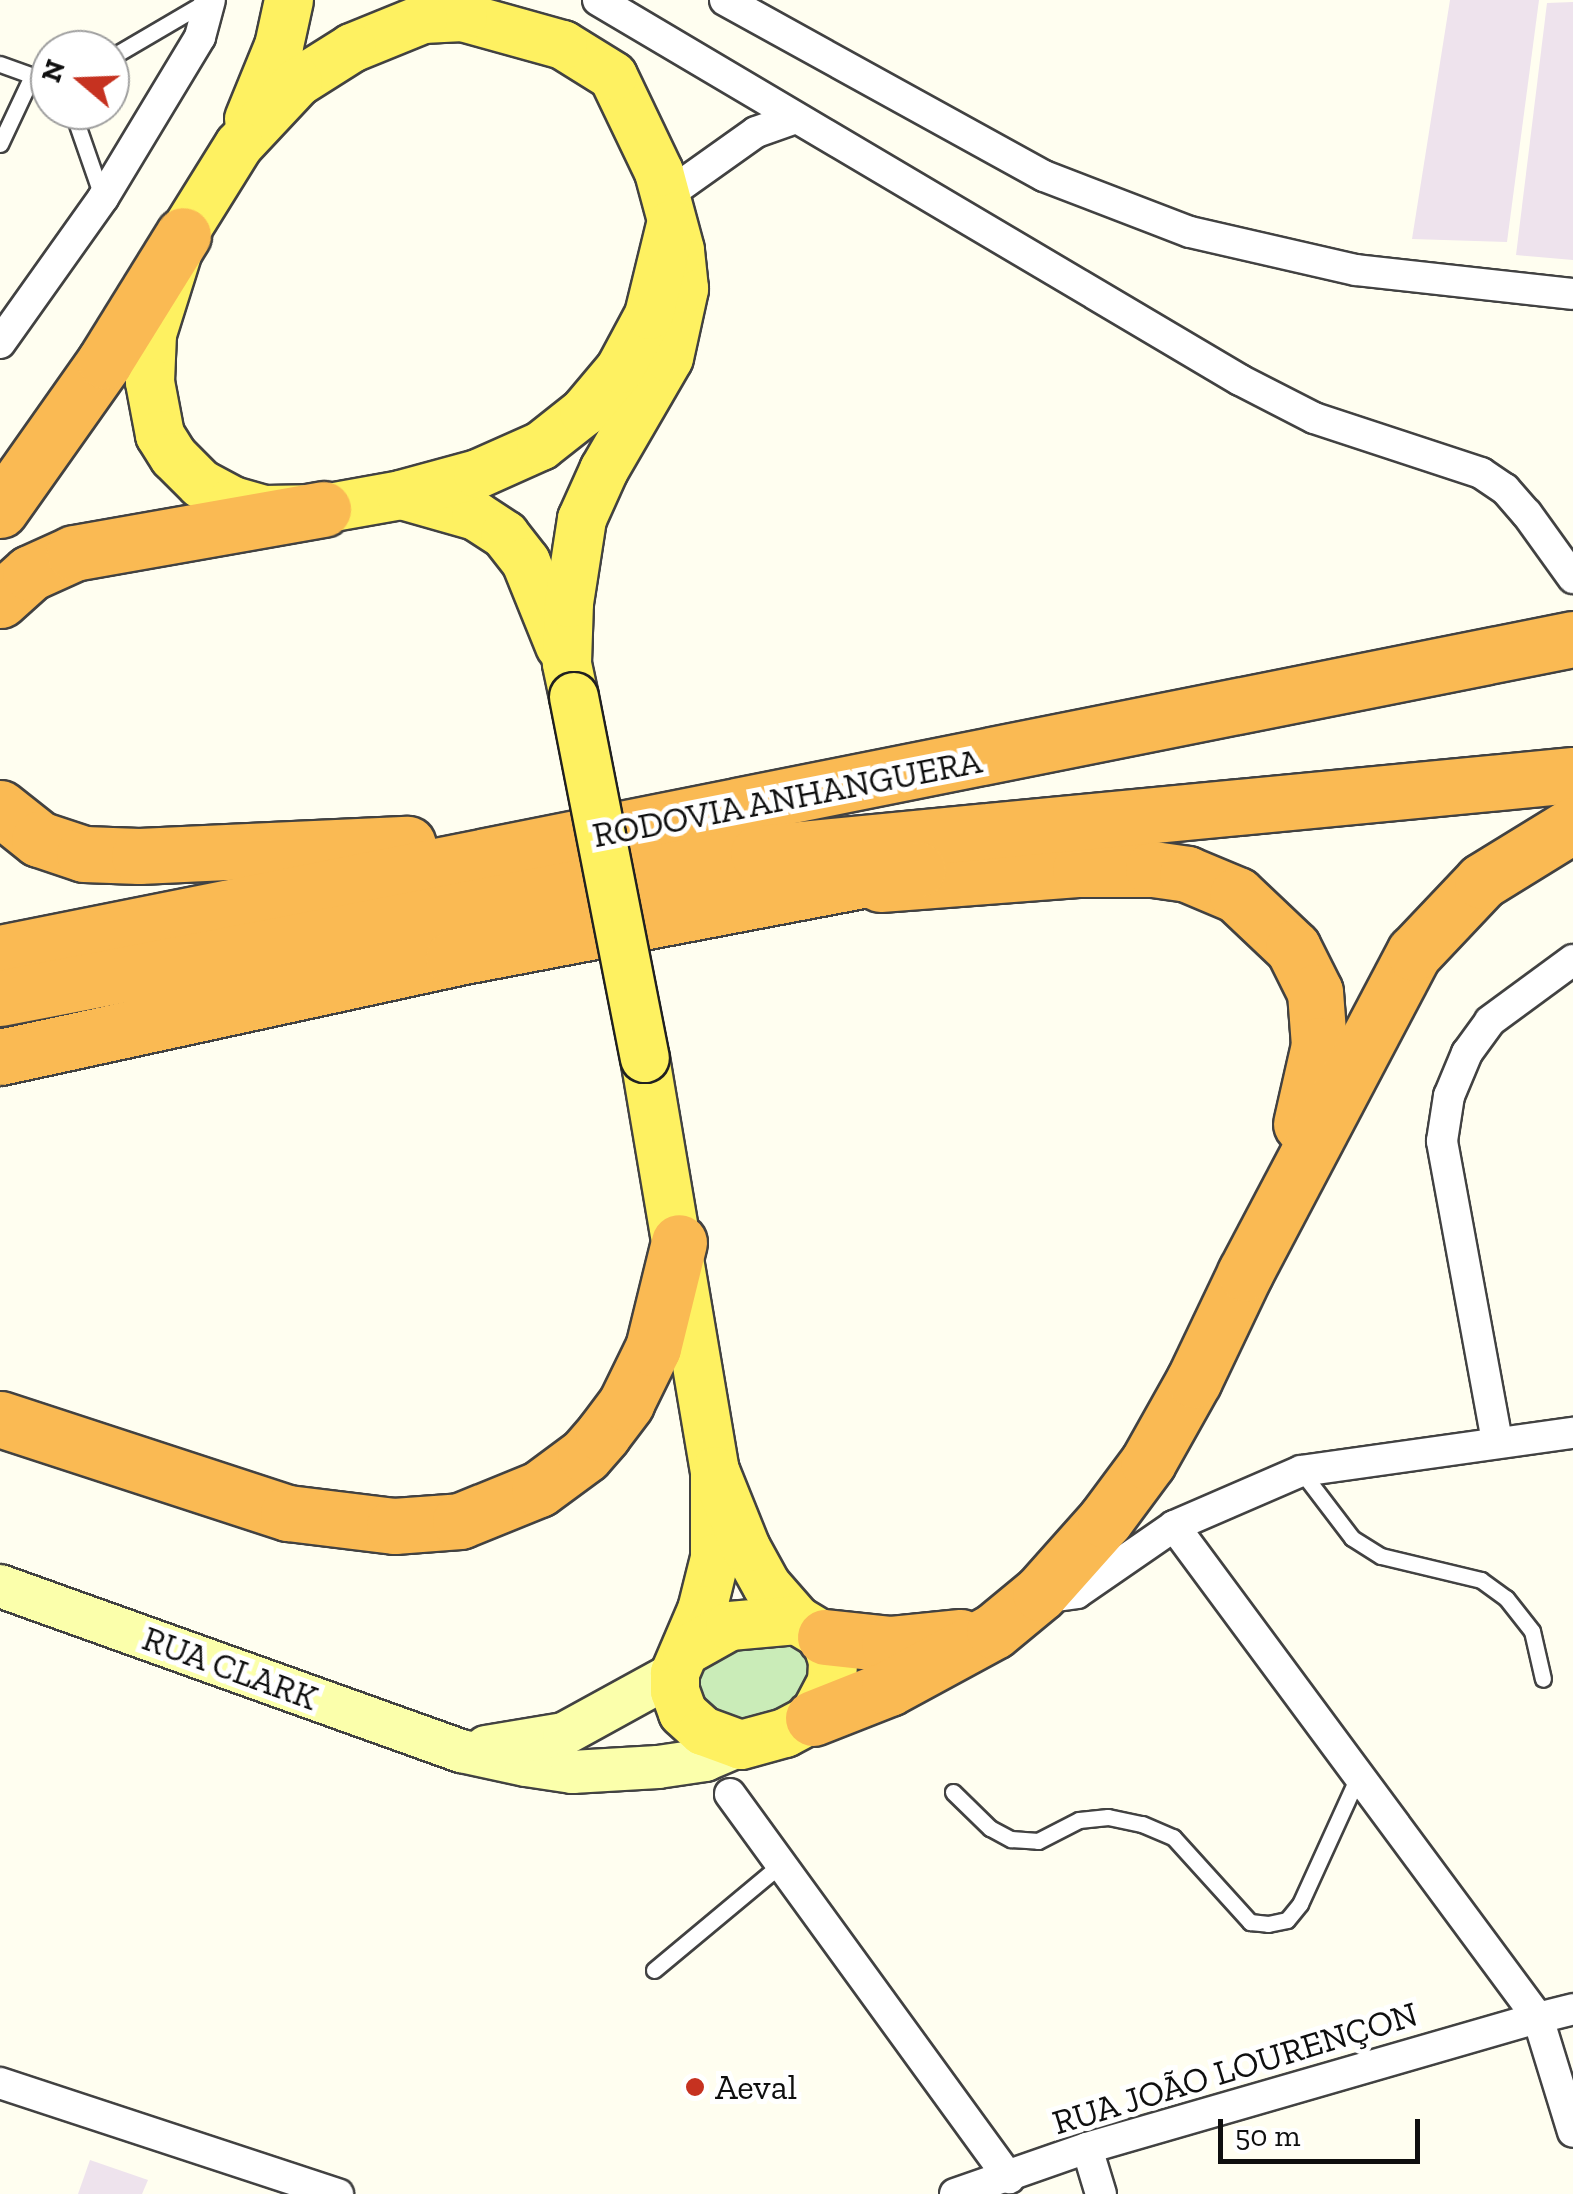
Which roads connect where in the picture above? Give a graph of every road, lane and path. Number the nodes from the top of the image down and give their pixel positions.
1 (209, 0) edge
2 (290, 0) edge
3 (530, 0) edge
4 (598, 0) edge
5 (725, 0) edge
6 (130, 46) edge
7 (0, 64) edge
8 (30, 75) edge
9 (613, 76) junction
10 (30, 80) edge
11 (796, 118) junction
12 (79, 130) edge
13 (0, 144) edge
14 (239, 146) junction
15 (103, 198) junction
16 (669, 210) junction
17 (183, 235) junction
18 (1573, 294) edge
19 (5, 325) edge
20 (402, 495) junction
21 (323, 509) junction
22 (0, 510) edge
23 (1573, 578) edge
24 (0, 600) edge
25 (1573, 639) edge
26 (570, 680) junction
27 (1573, 775) edge
28 (0, 808) edge
29 (1178, 810) junction
30 (665, 823) junction
31 (1573, 825) edge
32 (797, 892) junction
33 (0, 953) edge
34 (1573, 960) edge
35 (0, 998) edge
36 (135, 1030) junction
37 (0, 1057) edge
38 (0, 1078) edge
39 (679, 1242) junction
40 (1245, 1273) junction
41 (0, 1420) edge
42 (1573, 1432) edge
43 (1497, 1441) junction
44 (715, 1471) junction
45 (1301, 1471) junction
46 (1174, 1526) junction
47 (0, 1586) edge
48 (1040, 1593) junction
49 (811, 1629) junction
50 (994, 1630) junction
51 (681, 1662) junction
52 (1544, 1679) dead end
53 (813, 1718) junction
54 (741, 1745) junction
55 (461, 1751) junction
56 (1358, 1777) junction
57 (953, 1792) dead end
58 (730, 1794) dead end
59 (781, 1864) junction
60 (654, 1970) dead end
61 (1573, 2009) edge
62 (1538, 2018) junction
63 (0, 2082) edge
64 (1573, 2132) edge
65 (1086, 2148) junction
66 (1011, 2186) edge
67 (338, 2194) edge
68 (955, 2194) edge
69 (1100, 2194) edge

1 - 6 lane
1 - 15 street
2 - 14 main road
3 - 9 main road
4 - 11 street
5 - 18 street
7 - 8 lane
9 - 14 main road
9 - 16 main road
10 - 13 lane
11 - 16 street
11 - 23 street
12 - 15 lane
14 - 17 main road
15 - 19 street
16 - 20 main road
16 - 26 main road
17 - 21 main road
17 - 22 highway
20 - 21 main road
20 - 26 main road
21 - 24 highway
25 - 30 highway, RODOVIA ANHANGUERA
26 - 39 main road, bridge
27 - 29 highway, RODOVIA ANHANGUERA
28 - 30 highway
29 - 32 highway
29 - 35 highway, RODOVIA ANHANGUERA
30 - 33 highway, RODOVIA ANHANGUERA
31 - 40 highway
32 - 36 highway
32 - 40 highway
34 - 43 street
36 - 37 highway
36 - 38 highway
39 - 41 highway
39 - 44 main road
40 - 48 highway
42 - 43 street
43 - 45 street
44 - 49 main road
44 - 51 main road
45 - 46 street
45 - 52 lane
46 - 48 street
46 - 56 street
47 - 55 street, RUA CLARK
48 - 50 highway
49 - 50 highway
49 - 51 main road
49 - 53 main road
50 - 53 highway
51 - 54 main road
51 - 55 street, RUA CLARK
53 - 54 main road
54 - 55 street, RUA CLARK
56 - 57 lane
56 - 62 street
58 - 59 street
59 - 60 lane
59 - 66 street
61 - 62 street, RUA JOÃO LOURENÇON
62 - 64 street
62 - 65 street, RUA JOÃO LOURENÇON
63 - 67 street
65 - 66 street, RUA JOÃO LOURENÇON
65 - 69 street
66 - 68 street, RUA JOÃO LOURENÇON

